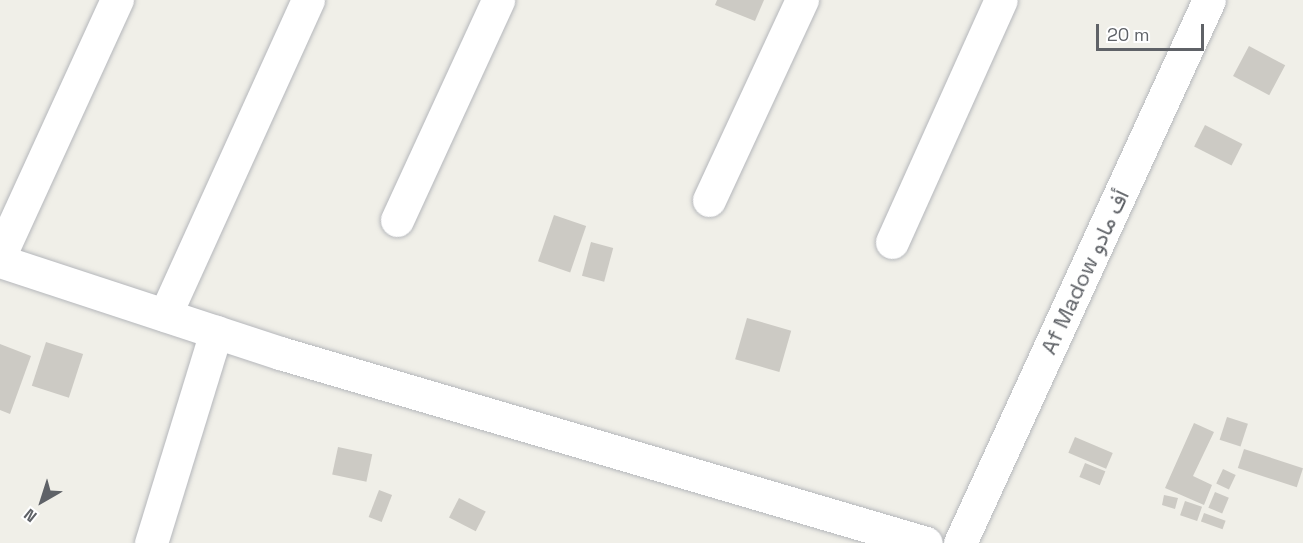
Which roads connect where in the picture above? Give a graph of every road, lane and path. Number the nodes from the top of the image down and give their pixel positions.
1 (117, 0) edge
2 (308, 0) edge
3 (498, 0) edge
4 (802, 0) edge
5 (1001, 0) edge
6 (1209, 0) edge
7 (709, 200) dead end
8 (397, 219) dead end
9 (892, 243) dead end
10 (0, 255) edge
11 (0, 261) edge
12 (165, 315) junction
13 (216, 332) junction
14 (917, 542) edge
15 (151, 543) edge
16 (960, 543) edge

1 - 10 street
2 - 12 street
3 - 8 street
4 - 7 street
5 - 9 street
6 - 16 street, Af Madow أف مادو
11 - 12 street
12 - 13 street
13 - 14 street
13 - 15 street

